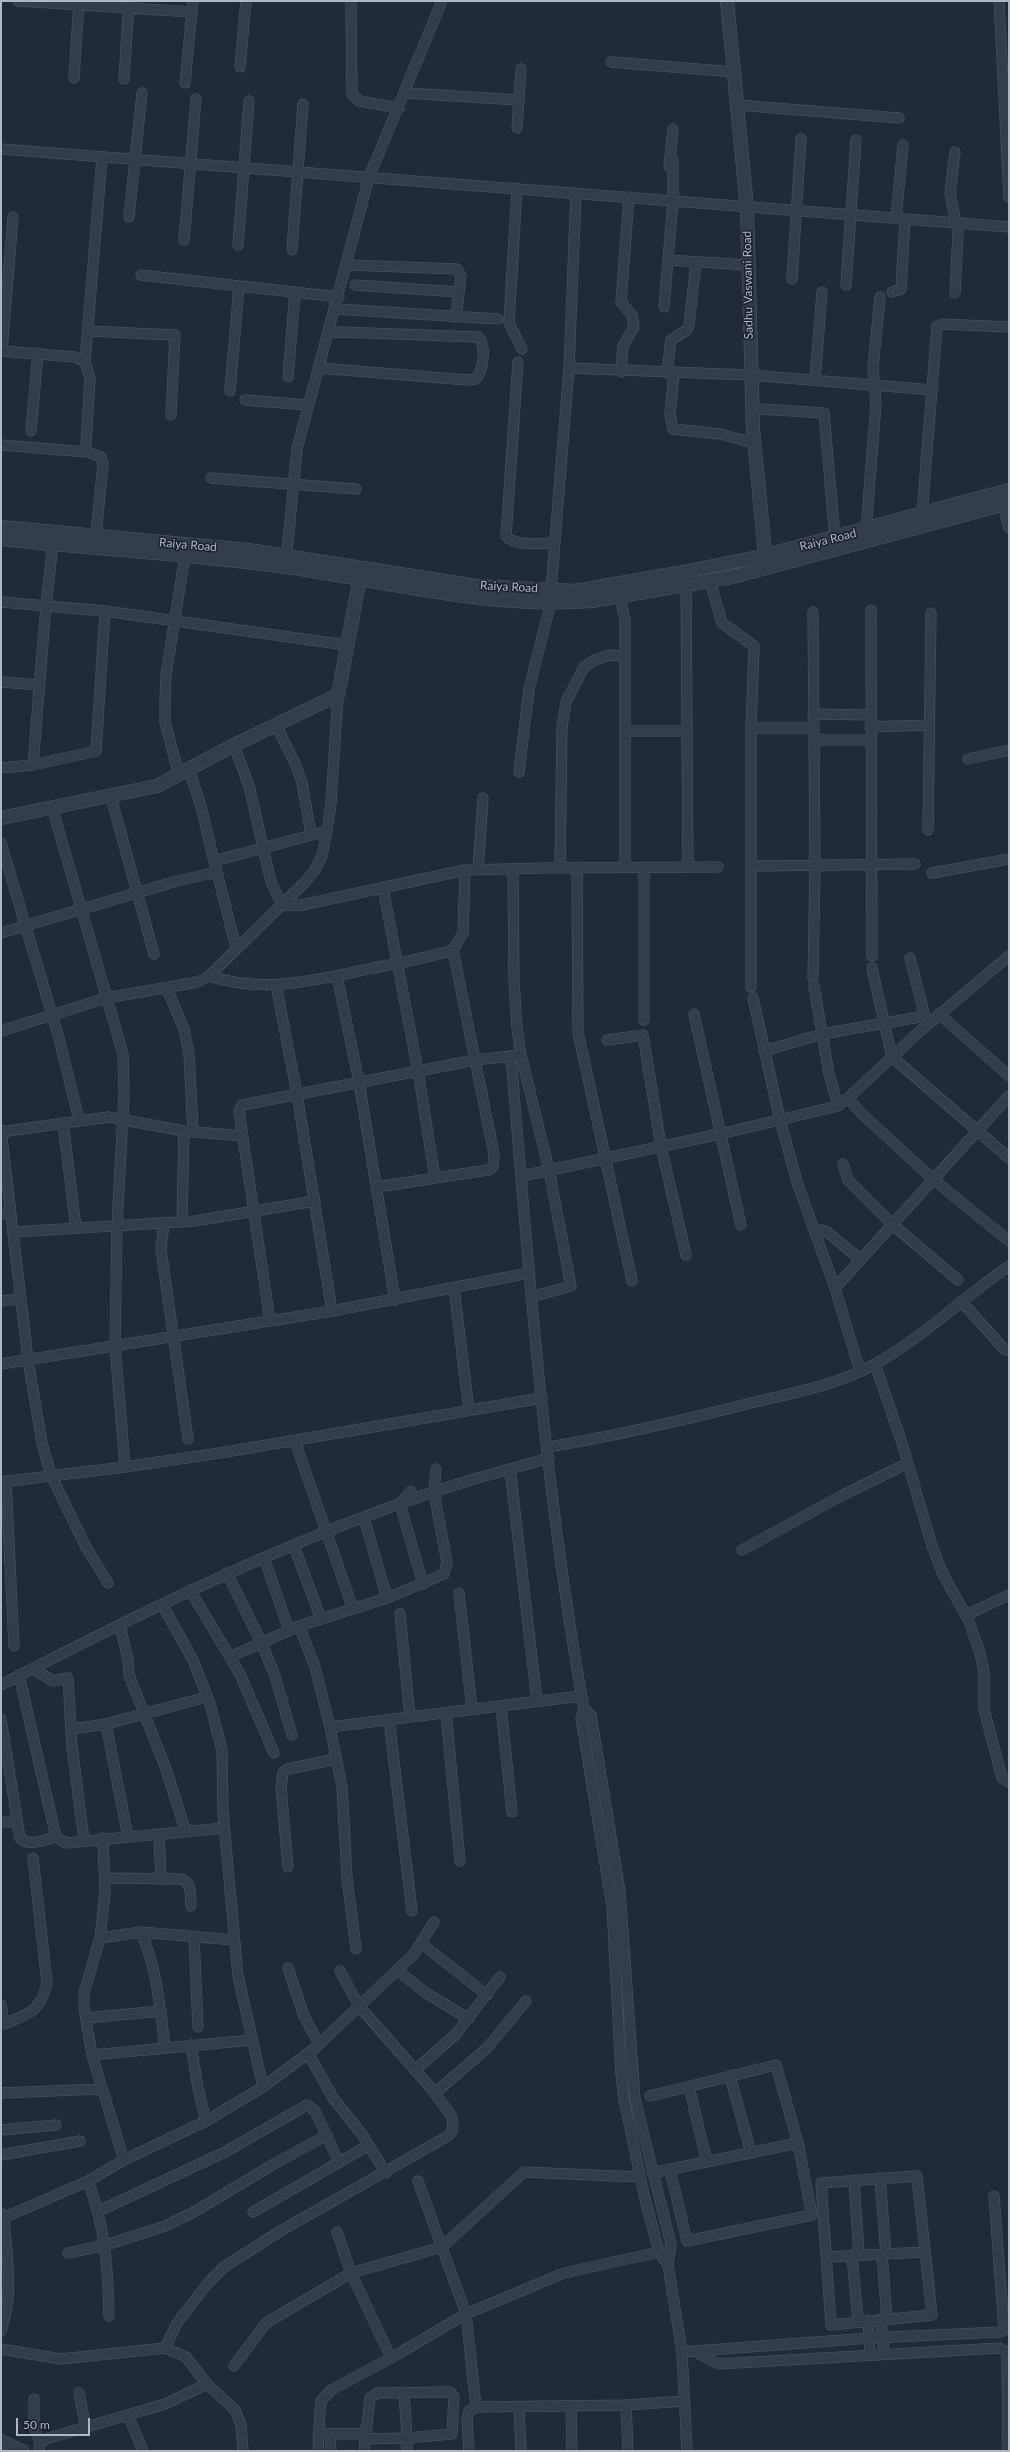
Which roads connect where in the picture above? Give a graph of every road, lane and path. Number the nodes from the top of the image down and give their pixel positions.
1 (18, 1) edge
2 (193, 1) edge
3 (246, 1) edge
4 (351, 1) edge
5 (442, 1) edge
6 (999, 1) edge
7 (730, 2) edge
8 (79, 3) edge
9 (129, 4) edge
10 (192, 12) junction
11 (611, 62) dead end
12 (240, 67) dead end
13 (521, 69) dead end
14 (734, 72) junction
15 (74, 78) dead end
16 (124, 79) dead end
17 (185, 83) dead end
18 (142, 93) dead end
19 (406, 93) junction
20 (196, 99) dead end
21 (519, 100) junction
22 (249, 101) dead end
23 (303, 104) dead end
24 (737, 105) junction
25 (399, 108) junction
26 (899, 118) dead end
27 (517, 128) dead end
28 (673, 129) dead end
29 (801, 139) dead end
30 (856, 140) dead end
31 (903, 145) dead end
32 (1, 149) edge
33 (955, 152) dead end
34 (102, 158) junction
35 (673, 160) dead end
36 (135, 161) junction
37 (190, 165) junction
38 (243, 168) junction
39 (298, 172) junction
40 (369, 177) junction
41 (517, 188) junction
42 (576, 193) junction
43 (629, 197) junction
44 (1009, 197) edge
45 (669, 201) junction
46 (747, 208) junction
47 (796, 212) junction
48 (850, 216) junction
49 (13, 217) dead end
50 (129, 217) dead end
51 (901, 219) junction
52 (957, 223) junction
53 (1009, 227) edge
54 (184, 240) dead end
55 (238, 245) dead end
56 (292, 250) dead end
57 (668, 260) junction
58 (696, 262) junction
59 (347, 264) junction
60 (748, 265) junction
61 (141, 275) dead end
62 (792, 279) dead end
63 (355, 285) dead end
64 (846, 285) dead end
65 (239, 286) junction
66 (295, 292) junction
67 (459, 292) junction
68 (822, 292) dead end
69 (892, 292) dead end
70 (955, 293) dead end
71 (339, 297) junction
72 (880, 297) dead end
73 (664, 306) dead end
74 (336, 309) junction
75 (456, 317) junction
76 (498, 319) dead end
77 (1009, 327) edge
78 (89, 331) junction
79 (329, 333) junction
80 (522, 348) dead end
81 (2, 351) edge
82 (38, 353) junction
83 (85, 362) junction
84 (518, 362) dead end
85 (319, 368) junction
86 (568, 368) junction
87 (620, 372) junction
88 (670, 373) junction
89 (750, 375) junction
90 (288, 377) dead end
91 (815, 380) junction
92 (875, 385) junction
93 (932, 390) junction
94 (230, 391) dead end
95 (245, 400) dead end
96 (308, 405) junction
97 (760, 409) dead end
98 (171, 416) dead end
99 (31, 431) dead end
100 (754, 443) junction
101 (86, 444) dead end
102 (1, 445) edge
103 (211, 478) dead end
104 (293, 483) junction
105 (356, 489) dead end
106 (1006, 498) edge
107 (922, 514) junction
108 (1, 526) edge
109 (1009, 528) edge
110 (866, 530) junction
111 (96, 536) junction
112 (835, 538) junction
113 (1, 539) edge
114 (555, 543) junction
115 (53, 544) junction
116 (185, 551) junction
117 (763, 556) junction
118 (287, 561) junction
119 (767, 568) junction
120 (361, 574) junction
121 (710, 581) junction
122 (686, 585) junction
123 (551, 596) junction
124 (620, 596) junction
125 (1, 602) edge
126 (46, 605) junction
127 (871, 610) dead end
128 (105, 611) junction
129 (813, 612) dead end
130 (931, 613) dead end
131 (174, 621) junction
132 (346, 645) junction
133 (624, 656) junction
134 (1, 682) edge
135 (40, 685) junction
136 (338, 695) junction
137 (814, 714) junction
138 (870, 716) junction
139 (276, 725) junction
140 (929, 725) junction
141 (870, 727) junction
142 (751, 728) junction
143 (814, 728) junction
144 (625, 731) junction
145 (688, 731) junction
146 (814, 740) junction
147 (871, 740) junction
148 (234, 745) junction
149 (1009, 750) edge
150 (968, 759) dead end
151 (34, 765) junction
152 (1, 768) edge
153 (519, 772) dead end
154 (184, 773) junction
155 (111, 797) junction
156 (483, 798) dead end
157 (52, 808) junction
158 (1, 818) edge
159 (928, 830) dead end
160 (327, 831) junction
161 (311, 834) junction
162 (1, 843) edge
163 (264, 846) junction
164 (1009, 859) edge
165 (214, 860) junction
166 (873, 864) junction
167 (914, 864) dead end
168 (752, 866) junction
169 (577, 867) junction
170 (625, 867) junction
171 (688, 867) junction
172 (718, 867) dead end
173 (815, 867) junction
174 (560, 868) junction
175 (644, 868) junction
176 (513, 869) junction
177 (466, 870) junction
178 (478, 870) junction
179 (217, 872) junction
180 (932, 873) dead end
181 (383, 888) junction
182 (138, 893) junction
183 (282, 905) junction
184 (82, 910) junction
185 (26, 925) junction
186 (1, 933) edge
187 (236, 948) junction
188 (453, 950) junction
189 (154, 954) dead end
190 (872, 956) dead end
191 (1009, 956) edge
192 (910, 958) dead end
193 (396, 963) junction
194 (872, 968) dead end
195 (208, 976) junction
196 (337, 976) junction
197 (276, 985) junction
198 (751, 987) dead end
199 (168, 989) junction
200 (106, 998) junction
201 (753, 998) dead end
202 (52, 1014) junction
203 (694, 1014) dead end
204 (939, 1014) junction
205 (644, 1020) dead end
206 (926, 1020) junction
207 (884, 1022) junction
208 (1, 1031) edge
209 (822, 1034) junction
210 (607, 1040) dead end
211 (764, 1051) junction
212 (516, 1055) junction
213 (892, 1057) junction
214 (475, 1060) junction
215 (418, 1072) junction
216 (1009, 1076) edge
217 (359, 1082) junction
218 (297, 1094) junction
219 (1009, 1096) edge
220 (848, 1098) junction
221 (838, 1106) junction
222 (122, 1118) junction
223 (79, 1120) junction
224 (780, 1120) junction
225 (63, 1123) junction
226 (1, 1131) edge
227 (977, 1131) junction
228 (188, 1132) junction
229 (720, 1134) junction
230 (242, 1136) junction
231 (661, 1146) junction
232 (1009, 1158) edge
233 (604, 1159) junction
234 (843, 1164) dead end
235 (549, 1170) junction
236 (522, 1176) junction
237 (435, 1178) junction
238 (934, 1180) junction
239 (376, 1187) junction
240 (314, 1201) junction
241 (254, 1211) junction
242 (12, 1213) junction
243 (1, 1214) edge
244 (164, 1222) junction
245 (182, 1222) junction
246 (117, 1225) junction
247 (741, 1225) dead end
248 (893, 1225) junction
249 (76, 1228) junction
250 (813, 1228) junction
251 (14, 1232) junction
252 (1009, 1241) edge
253 (686, 1255) dead end
254 (861, 1260) junction
255 (1008, 1267) edge
256 (529, 1273) junction
257 (958, 1280) dead end
258 (632, 1281) dead end
259 (454, 1288) junction
260 (835, 1288) junction
261 (532, 1297) junction
262 (21, 1299) junction
263 (395, 1300) junction
264 (1, 1301) edge
265 (962, 1301) junction
266 (332, 1311) junction
267 (270, 1321) junction
268 (172, 1337) junction
269 (114, 1346) junction
270 (1009, 1350) edge
271 (28, 1360) junction
272 (1, 1364) edge
273 (875, 1364) junction
274 (860, 1371) junction
275 (542, 1398) junction
276 (469, 1410) junction
277 (188, 1439) dead end
278 (295, 1441) junction
279 (548, 1447) junction
280 (549, 1458) junction
281 (908, 1463) junction
282 (125, 1467) junction
283 (436, 1469) dead end
284 (510, 1469) junction
285 (51, 1475) junction
286 (3, 1482) edge
287 (411, 1490) dead end
288 (434, 1492) junction
289 (400, 1504) junction
290 (364, 1518) junction
291 (328, 1532) junction
292 (294, 1546) junction
293 (742, 1550) dead end
294 (264, 1558) junction
295 (227, 1573) junction
296 (108, 1583) dead end
297 (423, 1584) junction
298 (190, 1590) junction
299 (459, 1594) dead end
300 (1009, 1595) edge
301 (387, 1598) junction
302 (162, 1604) junction
303 (354, 1609) junction
304 (400, 1614) dead end
305 (966, 1615) junction
306 (321, 1619) junction
307 (120, 1625) junction
308 (294, 1628) junction
309 (261, 1642) junction
310 (14, 1646) dead end
311 (230, 1657) junction
312 (33, 1669) junction
313 (19, 1675) junction
314 (1, 1685) edge
315 (581, 1696) junction
316 (207, 1697) junction
317 (537, 1701) junction
318 (501, 1706) junction
319 (584, 1709) junction
320 (472, 1710) junction
321 (446, 1713) junction
322 (145, 1714) junction
323 (410, 1717) junction
324 (1, 1719) edge
325 (389, 1720) junction
326 (106, 1724) junction
327 (330, 1727) junction
328 (72, 1729) junction
329 (292, 1735) dead end
330 (274, 1753) dead end
331 (336, 1759) junction
332 (1009, 1782) edge
333 (512, 1812) dead end
334 (1, 1822) edge
335 (17, 1822) junction
336 (224, 1828) junction
337 (186, 1832) junction
338 (159, 1835) junction
339 (56, 1837) junction
340 (128, 1837) junction
341 (103, 1838) junction
342 (84, 1840) junction
343 (32, 1858) dead end
344 (460, 1861) dead end
345 (288, 1867) dead end
346 (106, 1878) junction
347 (161, 1879) junction
348 (191, 1906) dead end
349 (412, 1911) dead end
350 (434, 1922) dead end
351 (141, 1932) junction
352 (194, 1936) junction
353 (100, 1938) junction
354 (234, 1940) junction
355 (422, 1944) junction
356 (356, 1949) dead end
357 (288, 1968) dead end
358 (397, 1970) junction
359 (340, 1972) dead end
360 (500, 1977) dead end
361 (487, 1995) junction
362 (526, 2001) dead end
363 (1, 2005) edge
364 (359, 2006) junction
365 (160, 2011) junction
366 (86, 2018) junction
367 (469, 2019) junction
368 (2, 2025) edge
369 (198, 2027) dead end
370 (252, 2040) junction
371 (319, 2044) junction
372 (192, 2045) junction
373 (165, 2047) junction
374 (308, 2053) junction
375 (92, 2055) junction
376 (415, 2070) junction
377 (730, 2076) junction
378 (263, 2087) junction
379 (689, 2087) junction
380 (102, 2088) junction
381 (1, 2093) edge
382 (435, 2093) junction
383 (650, 2096) dead end
384 (206, 2121) junction
385 (462, 2123) dead end
386 (56, 2125) dead end
387 (1, 2130) edge
388 (453, 2130) junction
389 (327, 2136) junction
390 (80, 2141) dead end
391 (798, 2143) junction
392 (369, 2145) junction
393 (751, 2153) junction
394 (1, 2155) edge
395 (124, 2160) junction
396 (339, 2162) junction
397 (707, 2162) junction
398 (670, 2170) junction
399 (386, 2173) junction
400 (652, 2173) junction
401 (640, 2177) junction
402 (880, 2178) junction
403 (854, 2180) junction
404 (88, 2181) junction
405 (418, 2181) dead end
406 (994, 2196) dead end
407 (99, 2211) junction
408 (252, 2212) dead end
409 (2, 2217) edge
410 (681, 2217) junction
411 (664, 2220) junction
412 (336, 2232) dead end
413 (106, 2246) junction
414 (442, 2247) junction
415 (659, 2252) junction
416 (926, 2252) junction
417 (68, 2253) dead end
418 (884, 2254) junction
419 (855, 2255) junction
420 (826, 2257) junction
421 (668, 2265) junction
422 (351, 2273) junction
423 (466, 2314) junction
424 (109, 2316) dead end
425 (884, 2319) junction
426 (863, 2321) junction
427 (1, 2331) edge
428 (1004, 2331) edge
429 (870, 2338) junction
430 (882, 2338) junction
431 (824, 2341) junction
432 (165, 2348) junction
433 (1, 2349) edge
434 (1006, 2350) edge
435 (694, 2351) junction
436 (682, 2352) junction
437 (884, 2354) junction
438 (870, 2355) junction
439 (391, 2358) junction
440 (825, 2358) junction
441 (234, 2366) dead end
442 (207, 2384) junction
443 (404, 2392) junction
444 (79, 2393) dead end
445 (34, 2399) dead end
446 (685, 2401) junction
447 (626, 2405) junction
448 (571, 2406) junction
449 (476, 2407) junction
450 (519, 2408) junction
451 (128, 2415) junction
452 (86, 2428) junction
453 (318, 2434) junction
454 (330, 2434) junction
455 (364, 2437) junction
456 (407, 2438) junction
457 (1, 2441) edge
458 (39, 2447) edge
459 (22, 2451) edge
460 (143, 2451) edge
461 (243, 2451) edge
462 (318, 2451) edge
463 (331, 2451) edge
464 (364, 2451) edge
465 (406, 2451) edge
466 (469, 2451) edge
467 (521, 2451) edge
468 (572, 2451) edge
469 (628, 2451) edge
470 (687, 2451) edge
471 (1008, 2451) edge

1 - 8 street
2 - 10 street
3 - 12 street
4 - 25 street
5 - 19 street
6 - 44 street
7 - 14 street, Sadhu Vaswani Road
8 - 9 street
8 - 15 street
9 - 10 street
9 - 16 street
10 - 17 street
11 - 14 street
13 - 21 street
14 - 24 street, Sadhu Vaswani Road
18 - 36 street
19 - 21 street
19 - 25 street
20 - 37 street
21 - 27 street
22 - 38 street
23 - 39 street
24 - 26 street
24 - 46 street, Sadhu Vaswani Road
25 - 40 street
28 - 45 street
29 - 47 street
30 - 48 street
31 - 51 street
32 - 34 street
33 - 52 street
34 - 36 street
34 - 78 street
35 - 45 street
36 - 37 street
36 - 50 street
37 - 38 street
37 - 54 street
38 - 39 street
38 - 55 street
39 - 40 street
39 - 56 street
40 - 41 street
40 - 59 street
41 - 42 street
41 - 80 street
42 - 43 street
42 - 86 street
43 - 45 street
43 - 87 street
45 - 46 street
45 - 57 street
46 - 47 street
46 - 60 street, Sadhu Vaswani Road
47 - 48 street
47 - 62 street
48 - 51 street
48 - 64 street
49 - 81 street
51 - 52 street
51 - 69 street
52 - 53 street
52 - 70 street
57 - 58 street
57 - 73 street
58 - 60 street
58 - 88 street
59 - 67 street
59 - 71 street
60 - 89 street, Sadhu Vaswani Road
61 - 65 street
63 - 67 street
65 - 66 street
65 - 94 street
66 - 71 street
66 - 90 street
67 - 75 street
68 - 91 street
71 - 74 street
72 - 92 street
74 - 75 street
74 - 79 street
75 - 76 street
77 - 93 street
78 - 83 street
78 - 98 street
79 - 85 street
79 - 85 street
81 - 82 street
82 - 83 street
82 - 99 street
83 - 101 street
84 - 114 street
85 - 96 street
86 - 87 street
86 - 114 street
87 - 88 street
88 - 89 street
88 - 100 street
89 - 91 street
89 - 100 street, Sadhu Vaswani Road
91 - 92 street
92 - 93 street
92 - 110 street
93 - 107 street
95 - 96 street
96 - 104 street
97 - 112 street
100 - 117 street, Sadhu Vaswani Road
102 - 111 street
103 - 104 street
104 - 105 street
104 - 118 street
106 - 107 street, Raiya Road
106 - 109 street
106 - 119 street, Raiya Road
107 - 110 street, Raiya Road
108 - 111 street, Raiya Road
110 - 112 street, Raiya Road
111 - 116 street, Raiya Road
112 - 117 street, Raiya Road
113 - 115 street, Raiya Road
114 - 123 street
115 - 116 street, Raiya Road
115 - 126 street
116 - 118 street, Raiya Road
116 - 131 street
117 - 119 street, Sadhu Vaswani Road
117 - 123 street, Raiya Road
118 - 120 street, Raiya Road
119 - 121 street, Raiya Road
120 - 123 street, Raiya Road
120 - 132 street
121 - 122 street, Raiya Road
121 - 142 street
122 - 124 street, Raiya Road
122 - 145 street
123 - 124 street, Raiya Road
123 - 153 street
124 - 133 street
125 - 126 street
126 - 128 street
126 - 135 street
127 - 138 street
128 - 131 street
128 - 151 street
129 - 137 street
130 - 140 street
131 - 132 street
131 - 154 street
132 - 136 street
133 - 144 street
133 - 174 street
134 - 135 street
135 - 151 street
136 - 139 street
136 - 160 street
137 - 138 street
137 - 143 street
138 - 141 street
139 - 148 street
139 - 161 street
140 - 141 street
140 - 159 street
141 - 147 street
142 - 143 street
142 - 168 street
143 - 146 street
144 - 145 street
144 - 170 street
145 - 171 street
146 - 147 street
146 - 173 street
147 - 166 street
148 - 154 street
148 - 163 street
149 - 150 street
151 - 152 street
154 - 155 street
154 - 165 street
155 - 157 street
155 - 182 street
156 - 178 street
157 - 158 street
157 - 184 street
160 - 161 street
160 - 183 street
161 - 163 street
162 - 185 street
163 - 165 street
163 - 183 street
164 - 180 street
165 - 179 street
166 - 167 street
166 - 173 street
166 - 190 street
168 - 173 street
168 - 198 street
169 - 170 street
169 - 174 street
169 - 233 street
170 - 175 street
171 - 172 street
171 - 175 street
173 - 209 street
174 - 176 street
175 - 205 street
176 - 178 street
176 - 212 street
177 - 178 street
177 - 181 street
177 - 188 street
179 - 182 street
179 - 187 street
181 - 183 street
181 - 193 street
182 - 184 street
182 - 189 street
183 - 187 street
184 - 185 street
184 - 200 street
185 - 186 street
185 - 202 street
187 - 195 street
188 - 193 street
188 - 214 street
191 - 204 street
192 - 206 street
193 - 196 street
193 - 215 street
194 - 207 street
195 - 197 street
195 - 199 street
196 - 197 street
196 - 217 street
197 - 218 street
199 - 200 street
199 - 228 street
200 - 202 street
200 - 222 street
201 - 211 street
202 - 208 street
202 - 223 street
203 - 229 street
204 - 206 street
204 - 216 street
206 - 207 street
206 - 213 street
207 - 209 street
207 - 213 street
209 - 211 street
209 - 221 street
210 - 231 street
211 - 224 street
212 - 214 street
212 - 235 street
212 - 236 street
213 - 220 street
213 - 227 street
214 - 215 street
214 - 237 street
215 - 217 street
215 - 237 street
217 - 218 street
217 - 239 street
218 - 230 street
218 - 240 street
219 - 227 street
220 - 221 street
220 - 238 street
221 - 224 street
222 - 223 street
222 - 228 street
222 - 246 street
223 - 225 street
224 - 229 street
224 - 250 street
225 - 226 street
225 - 249 street
226 - 242 street
227 - 232 street
227 - 238 street
228 - 230 street
228 - 245 street
229 - 231 street
229 - 247 street
230 - 241 street
231 - 233 street
231 - 253 street
233 - 235 street
233 - 258 street
234 - 248 street
235 - 236 street
235 - 261 street
236 - 256 street
237 - 239 street
238 - 248 street
238 - 252 street
239 - 263 street
240 - 241 street
240 - 266 street
241 - 245 street
241 - 267 street
242 - 243 street
242 - 251 street
244 - 245 street
244 - 246 street
244 - 268 street
246 - 249 street
246 - 269 street
248 - 254 street
248 - 257 street
249 - 251 street
250 - 254 street
250 - 260 street
251 - 262 street
254 - 260 street
255 - 265 street
256 - 259 street
256 - 261 street
259 - 263 street
259 - 276 street
260 - 274 street
261 - 275 street
262 - 264 street
262 - 271 street
263 - 266 street
265 - 270 street
265 - 273 street
266 - 267 street
267 - 268 street
268 - 269 street
268 - 277 street
269 - 271 street
269 - 282 street
271 - 272 street
271 - 285 street
273 - 274 street
273 - 281 street
274 - 279 street
275 - 276 street
275 - 279 street
276 - 278 street
278 - 282 street
278 - 291 street
279 - 280 street
280 - 284 street
280 - 315 street
281 - 293 street
281 - 305 street
282 - 285 street
283 - 288 street
284 - 288 street
284 - 317 street
285 - 286 street
285 - 296 street
286 - 310 street
287 - 289 street
288 - 289 street
288 - 297 street
289 - 290 street
289 - 297 street
290 - 291 street
290 - 301 street
291 - 292 street
291 - 303 street
292 - 294 street
292 - 306 street
294 - 295 street
294 - 308 street
295 - 298 street
295 - 309 street
297 - 301 street
298 - 302 street
298 - 311 street
299 - 320 street
300 - 305 street
301 - 303 street
302 - 307 street
302 - 316 street
303 - 306 street
304 - 323 street
305 - 332 street
306 - 308 street
307 - 312 street
307 - 322 street
308 - 309 street
308 - 327 street
309 - 311 street
309 - 329 street
311 - 330 street
312 - 313 street
312 - 328 street
313 - 314 street
313 - 339 street
315 - 317 street
315 - 319 street
316 - 322 street
316 - 336 street
317 - 318 street
318 - 320 street
318 - 333 street
319 - 400 street
319 - 401 street
320 - 321 street
321 - 323 street
321 - 344 street
322 - 326 street
322 - 337 street
323 - 325 street
324 - 335 street
325 - 327 street
325 - 349 street
326 - 328 street
326 - 340 street
327 - 331 street
328 - 342 street
331 - 345 street
331 - 356 street
334 - 335 street
335 - 339 street
336 - 337 street
336 - 354 street
337 - 338 street
338 - 340 street
338 - 347 street
339 - 342 street
340 - 341 street
341 - 342 street
341 - 346 street
343 - 368 street
346 - 347 street
346 - 353 street
347 - 348 street
350 - 355 street
351 - 352 street
351 - 353 street
351 - 365 street
352 - 354 street
352 - 369 street
353 - 366 street
354 - 370 street
355 - 358 street
355 - 361 street
357 - 371 street
358 - 364 street
358 - 367 street
359 - 364 street
360 - 361 street
361 - 367 street
362 - 382 street
363 - 368 street
364 - 371 street
364 - 376 street
365 - 366 street
365 - 373 street
366 - 375 street
367 - 376 street
370 - 372 street
370 - 378 street
371 - 374 street
372 - 373 street
372 - 384 street
373 - 375 street
374 - 378 street
374 - 392 street
375 - 380 street
376 - 382 street
377 - 379 street
377 - 391 street
377 - 393 street
378 - 384 street
379 - 383 street
379 - 397 street
380 - 381 street
380 - 395 street
382 - 388 street
384 - 395 street
385 - 388 street
386 - 387 street
388 - 399 street
389 - 396 street
389 - 407 street
389 - 413 street
390 - 394 street
391 - 393 street
391 - 410 street
392 - 396 street
392 - 399 street
393 - 397 street
395 - 404 street
396 - 408 street
397 - 398 street
398 - 400 street
398 - 410 street
399 - 432 street
400 - 411 street
401 - 414 street
401 - 415 street
402 - 403 street
402 - 416 street
402 - 418 street
403 - 419 street
403 - 420 street
404 - 407 street
404 - 409 street
405 - 414 street
406 - 428 street
407 - 413 street
409 - 427 street
410 - 411 street
411 - 421 street
412 - 422 street
413 - 417 street
413 - 424 street
414 - 422 street
414 - 423 street
415 - 421 street
415 - 423 street
416 - 418 street
416 - 425 street
418 - 419 street
418 - 425 street
419 - 420 street
419 - 426 street
420 - 426 street
421 - 436 street
422 - 439 street
422 - 441 street
423 - 439 street
423 - 449 street
425 - 426 street
425 - 430 street
426 - 429 street
428 - 430 street
428 - 434 street
429 - 430 street
429 - 431 street
429 - 438 street
430 - 437 street
431 - 435 street
431 - 440 street
432 - 433 street
432 - 442 street
434 - 437 street
434 - 471 street
435 - 436 street
435 - 440 street
436 - 446 street
437 - 438 street
438 - 440 street
439 - 453 street
442 - 451 street
442 - 461 street
443 - 455 street
443 - 456 street
443 - 456 street
444 - 452 street
445 - 458 street
446 - 447 street
446 - 470 street
447 - 448 street
447 - 469 street
448 - 450 street
448 - 468 street
449 - 450 street
449 - 466 street
450 - 467 street
451 - 452 street
451 - 460 street
452 - 458 street
453 - 454 street
453 - 462 street
454 - 455 street
454 - 463 street
455 - 456 street
455 - 464 street
456 - 465 street
457 - 459 street

